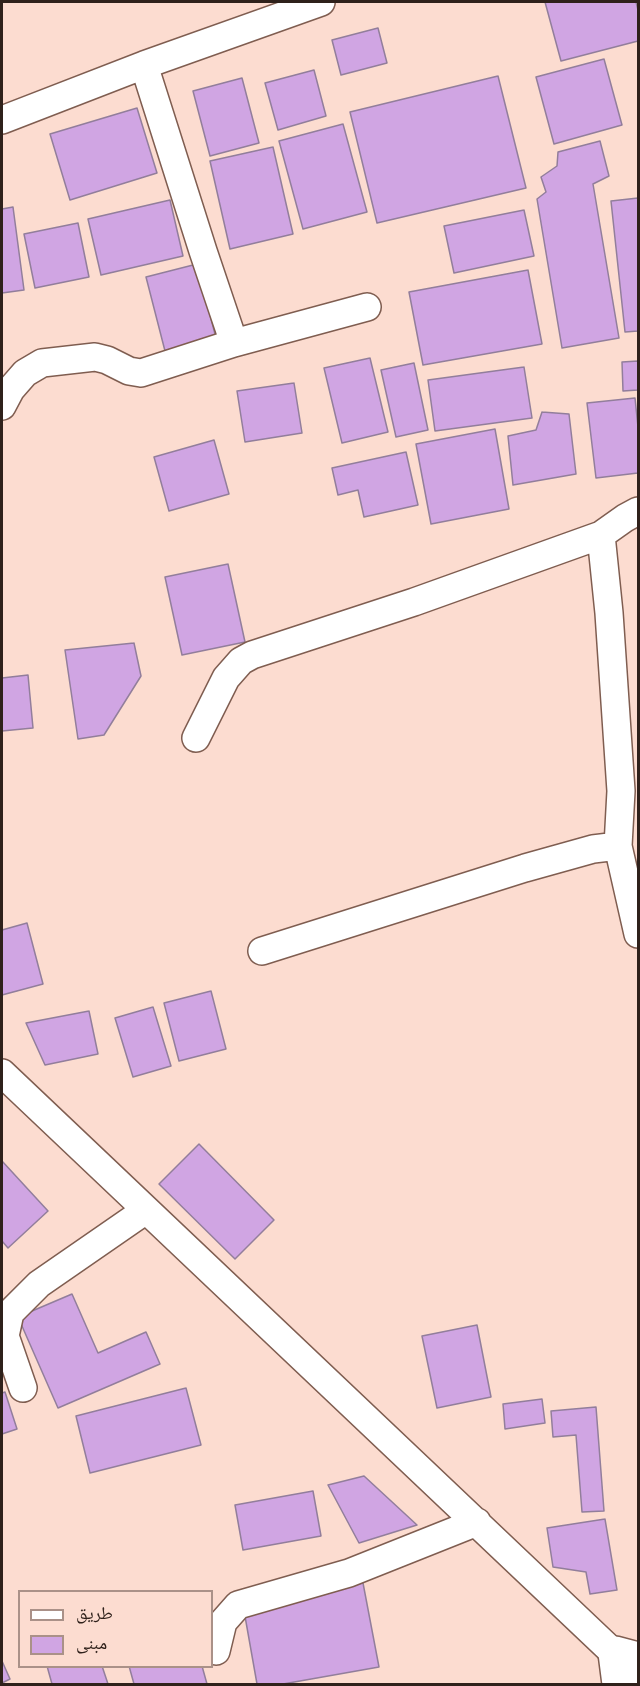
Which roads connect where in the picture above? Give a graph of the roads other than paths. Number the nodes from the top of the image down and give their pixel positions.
1 (321, 2) edge
2 (144, 65) junction
3 (2, 120) edge
4 (367, 307) dead end
5 (234, 343) junction
6 (2, 406) edge
7 (639, 511) edge
8 (601, 535) junction
9 (196, 738) dead end
10 (629, 809) edge
11 (618, 846) junction
12 (639, 934) edge
13 (262, 951) dead end
14 (2, 1073) edge
15 (146, 1210) junction
16 (23, 1388) dead end
17 (477, 1522) junction
18 (216, 1651) dead end
19 (627, 1656) edge
20 (639, 1676) edge
21 (619, 1684) edge

1 - 2 street
2 - 3 street
2 - 5 street
4 - 5 street
5 - 6 street
7 - 8 street
8 - 9 street
8 - 10 street
10 - 11 street
11 - 12 street
11 - 13 street
14 - 15 street
15 - 16 street
15 - 17 street
17 - 18 street
17 - 19 street
19 - 20 street
19 - 21 street

